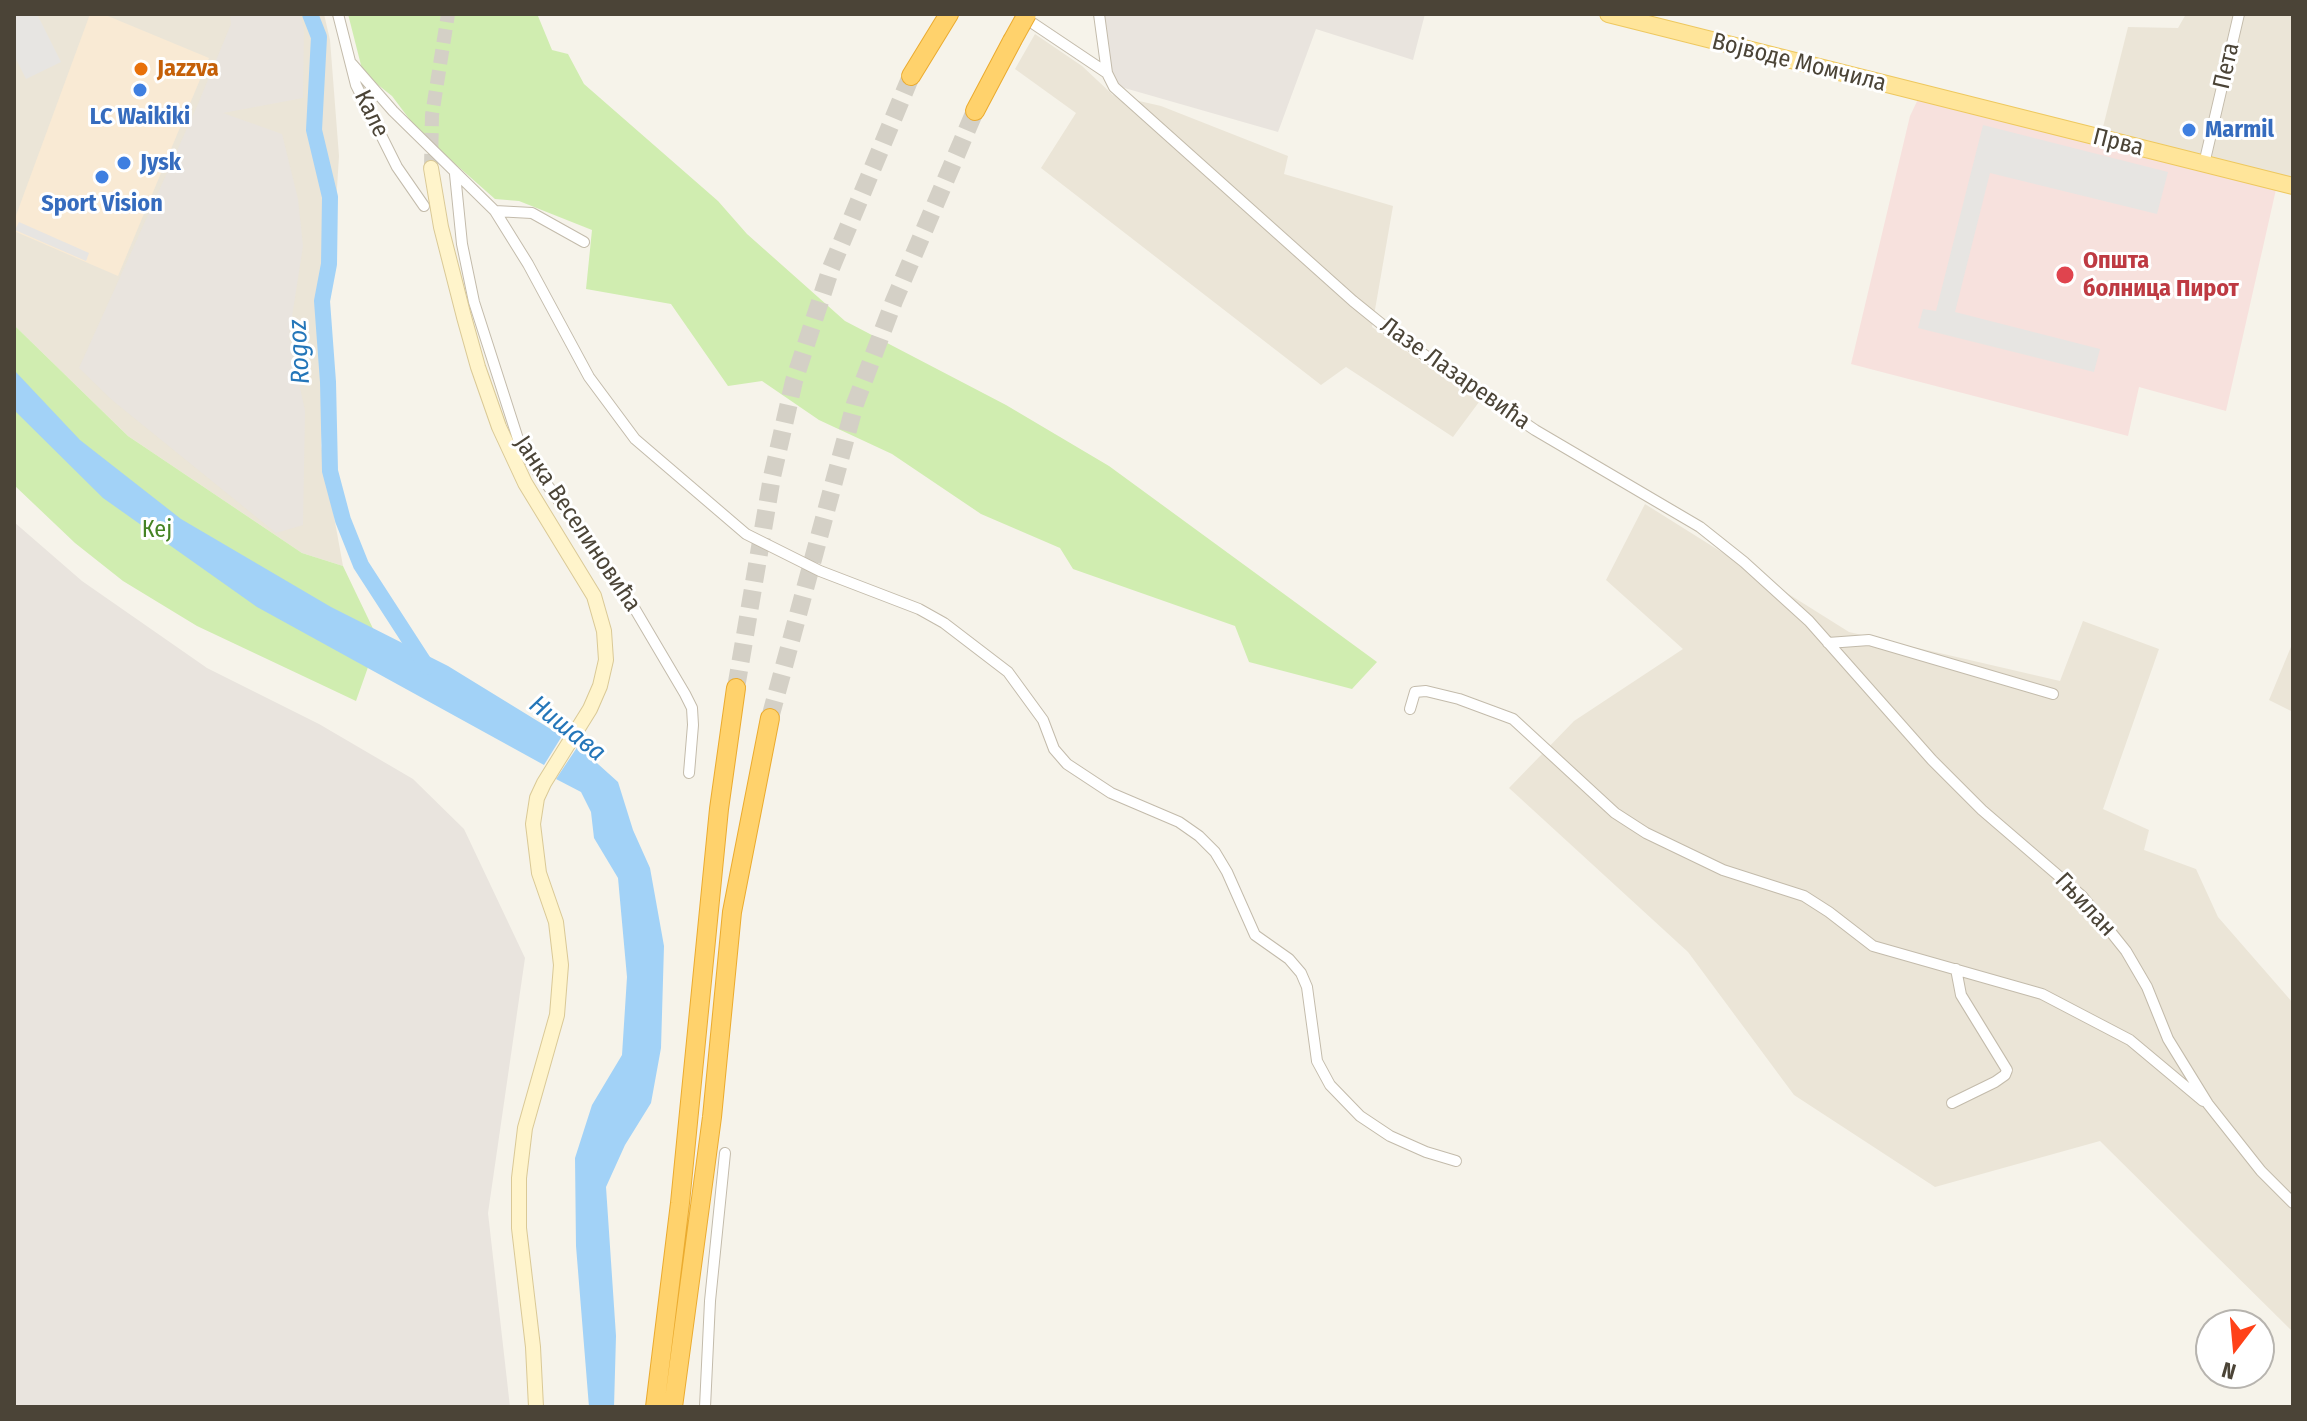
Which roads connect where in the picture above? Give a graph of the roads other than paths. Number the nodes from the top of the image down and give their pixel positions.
1 (338, 14) edge
2 (949, 14) edge
3 (1018, 14) edge
4 (1027, 14) edge
5 (1099, 14) edge
6 (1608, 14) edge
7 (2239, 14) edge
8 (352, 64) junction
9 (1107, 73) junction
10 (911, 76) tunnel mouth
11 (1944, 100) joint
12 (975, 111) tunnel mouth
13 (2204, 164) junction
14 (431, 168) tunnel mouth
15 (455, 174) junction
16 (2293, 186) edge
17 (424, 206) dead end
18 (495, 211) junction
19 (584, 242) dead end
20 (1828, 643) junction
21 (736, 688) tunnel mouth
22 (2053, 694) dead end
23 (1410, 709) dead end
24 (770, 718) tunnel mouth
25 (689, 773) dead end
26 (1956, 969) junction
27 (1952, 1103) dead end
28 (2208, 1104) junction
29 (725, 1153) dead end
30 (1456, 1161) dead end
31 (2293, 1203) edge
32 (536, 1407) edge
33 (655, 1407) edge
34 (673, 1407) edge
35 (705, 1407) edge

1 - 8 street, Кале
2 - 10 highway
3 - 9 street, Лазе Лазаревића
4 - 12 highway, bridge
5 - 9 street
6 - 11 main road, Војводе Момчила
7 - 13 street, Пета
8 - 15 street
8 - 17 street, Кале
9 - 20 street, Лазе Лазаревића
11 - 13 main road, Прва
13 - 16 main road, Прва
14 - 32 main road
15 - 18 street
15 - 25 street, Јанка Веселиновића
18 - 19 street
18 - 30 street
20 - 22 street
20 - 28 street, Гњилан
21 - 33 highway
23 - 26 street
24 - 34 highway
26 - 27 street
26 - 28 street
28 - 31 street, Гњилан
29 - 35 street

